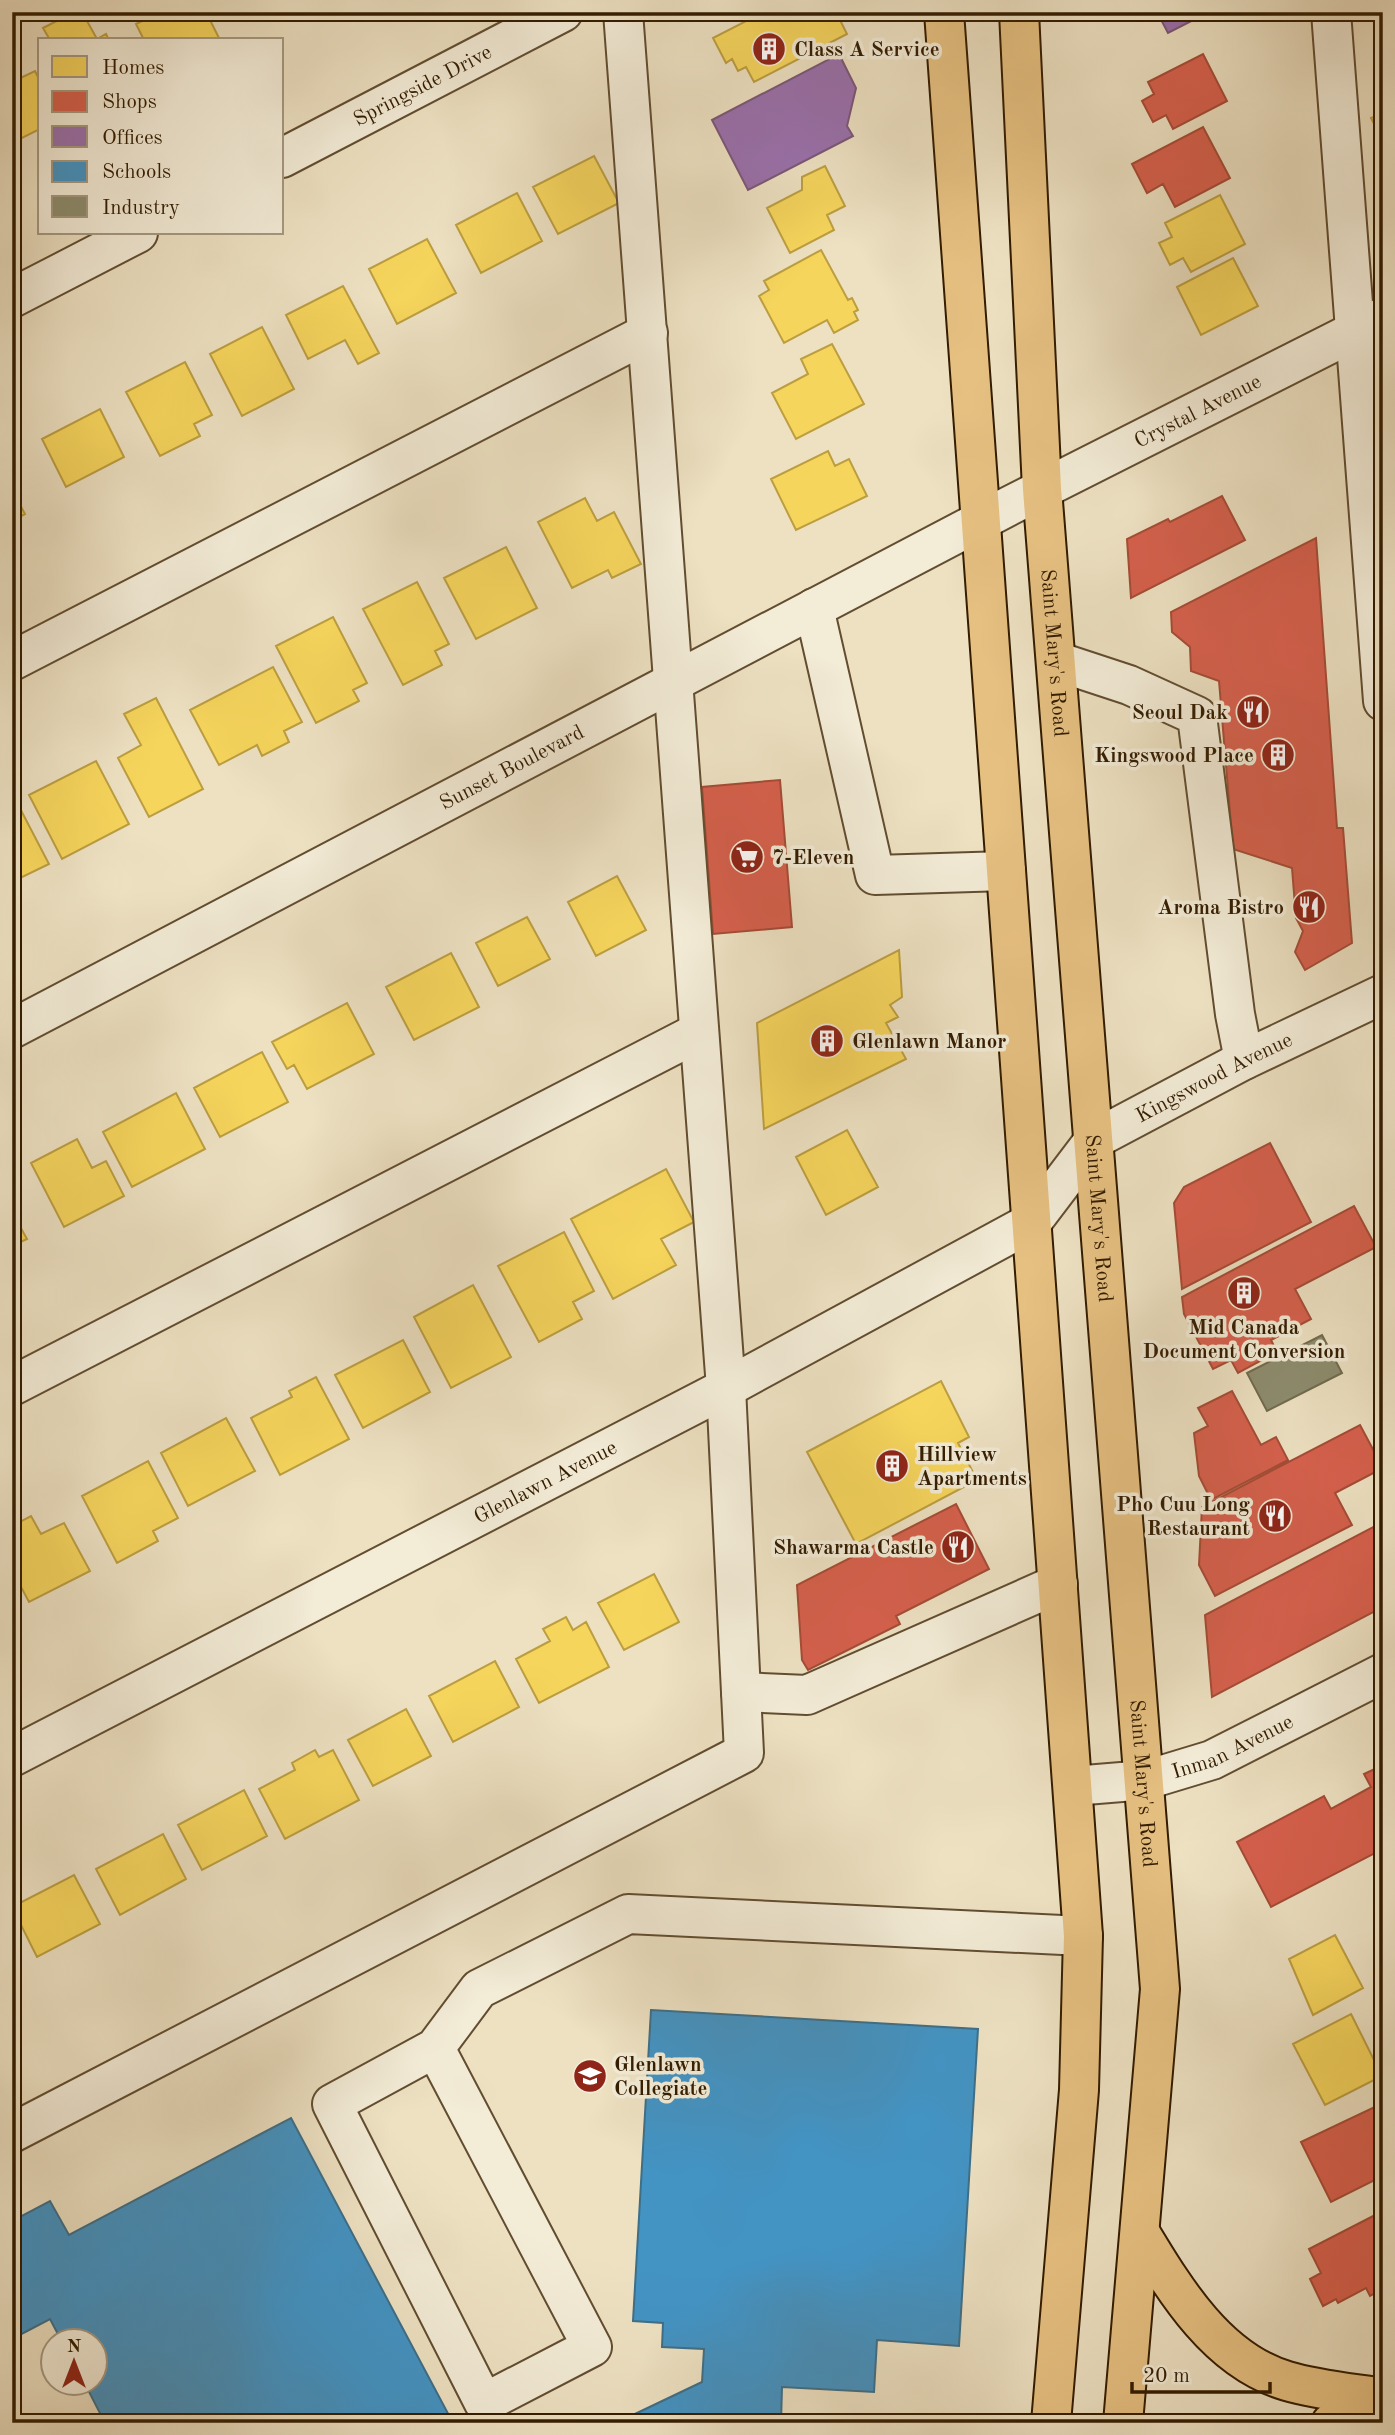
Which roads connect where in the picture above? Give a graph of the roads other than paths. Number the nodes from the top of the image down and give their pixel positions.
1 (563, 12) edge
2 (624, 12) edge
3 (944, 12) edge
4 (1019, 12) edge
5 (1331, 12) edge
6 (284, 157) edge
7 (136, 234) edge
8 (12, 298) edge
9 (1369, 324) edge
10 (648, 333) junction
11 (1011, 506) junction
12 (814, 608) junction
13 (1381, 648) edge
14 (12, 661) edge
15 (1056, 662) junction
16 (674, 682) junction
17 (1383, 701) edge
18 (1006, 871) junction
19 (1383, 993) edge
20 (12, 1029) edge
21 (697, 1033) junction
22 (1244, 1060) junction
23 (1095, 1139) junction
24 (1061, 1183) joint
25 (1032, 1222) junction
26 (12, 1386) edge
27 (726, 1388) junction
28 (1058, 1584) junction
29 (1383, 1674) edge
30 (741, 1692) junction
31 (12, 1757) edge
32 (1146, 1780) junction
33 (1073, 1786) junction
34 (1083, 1936) junction
35 (435, 2049) junction
36 (12, 2133) edge
37 (1141, 2234) junction
38 (1383, 2400) edge
39 (1051, 2423) edge
40 (1123, 2423) edge
41 (1331, 2423) edge

1 - 6 street, Springside Drive
2 - 10 street
3 - 11 main road, Saint Mary's Road
4 - 11 main road, Saint Mary's Road
5 - 9 street
7 - 8 street
9 - 11 street, Crystal Avenue
9 - 13 street
10 - 14 street
10 - 16 street
11 - 12 street, Sunset Boulevard
11 - 15 main road, Saint Mary's Road
11 - 18 main road, Saint Mary's Road
12 - 16 street, Sunset Boulevard
12 - 18 street
13 - 17 street
15 - 22 street
15 - 23 main road, Saint Mary's Road
16 - 20 street, Sunset Boulevard
16 - 21 street
18 - 25 main road, Saint Mary's Road
19 - 22 street, Kingswood Avenue
21 - 26 street
21 - 27 street
22 - 23 street, Kingswood Avenue
23 - 24 street, Kingswood Avenue
23 - 32 main road, Saint Mary's Road
24 - 25 street, Glenlawn Avenue
25 - 27 street, Glenlawn Avenue
25 - 28 main road, Saint Mary's Road
27 - 30 street
27 - 31 street, Glenlawn Avenue
28 - 30 street
28 - 33 main road, Saint Mary's Road
29 - 32 street, Inman Avenue
30 - 36 street
32 - 33 street, Inman Avenue
32 - 37 main road, Saint Mary's Road
33 - 34 main road, Saint Mary's Road
34 - 35 street
34 - 39 main road, Saint Mary's Road
35 - 35 street
37 - 38 main road
37 - 40 main road, Saint Mary's Road
38 - 41 main road

